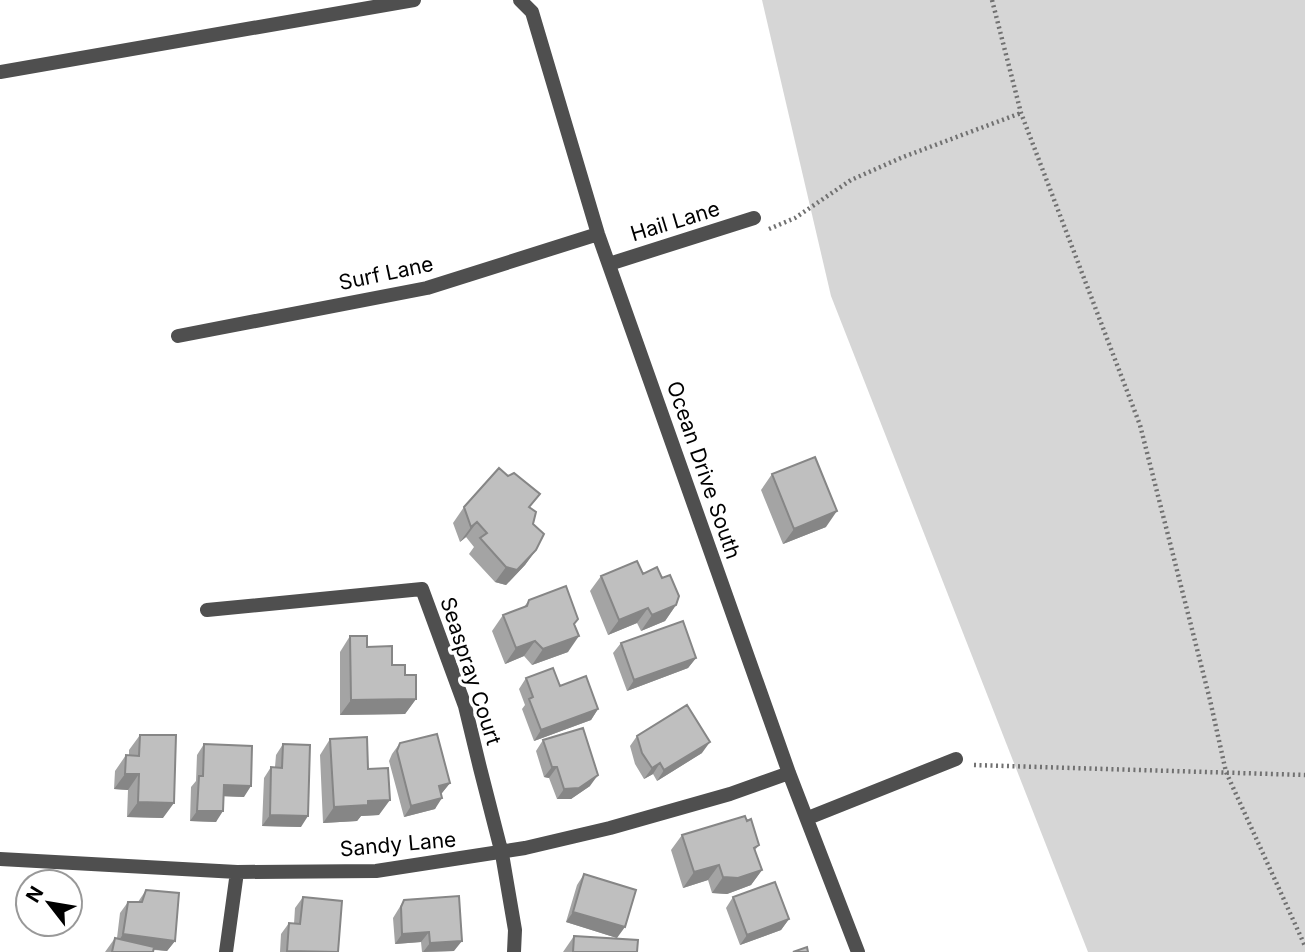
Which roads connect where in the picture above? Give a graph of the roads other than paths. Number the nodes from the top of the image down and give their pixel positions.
1 (414, 0) edge
2 (520, 0) edge
3 (0, 72) edge
4 (754, 218) road end
5 (598, 234) junction
6 (609, 264) junction
7 (178, 336) dead end
8 (207, 610) dead end
9 (956, 759) road end
10 (789, 772) junction
11 (807, 818) junction
12 (502, 854) junction
13 (0, 859) edge
14 (237, 872) junction
15 (226, 952) edge
16 (514, 952) edge
17 (858, 952) edge

1 - 3 street
2 - 5 street, Ocean Drive South
4 - 6 street, Hail Lane
5 - 6 street, Ocean Drive South
5 - 7 street, Surf Lane
6 - 10 street, Ocean Drive South
8 - 12 street, Seaspray Court
9 - 11 street
10 - 11 street, Ocean Drive South
10 - 12 street, Sandy Lane
11 - 17 street, Ocean Drive South
12 - 14 street, Sandy Lane
12 - 16 street
13 - 14 street, Sandy Lane
14 - 15 street

